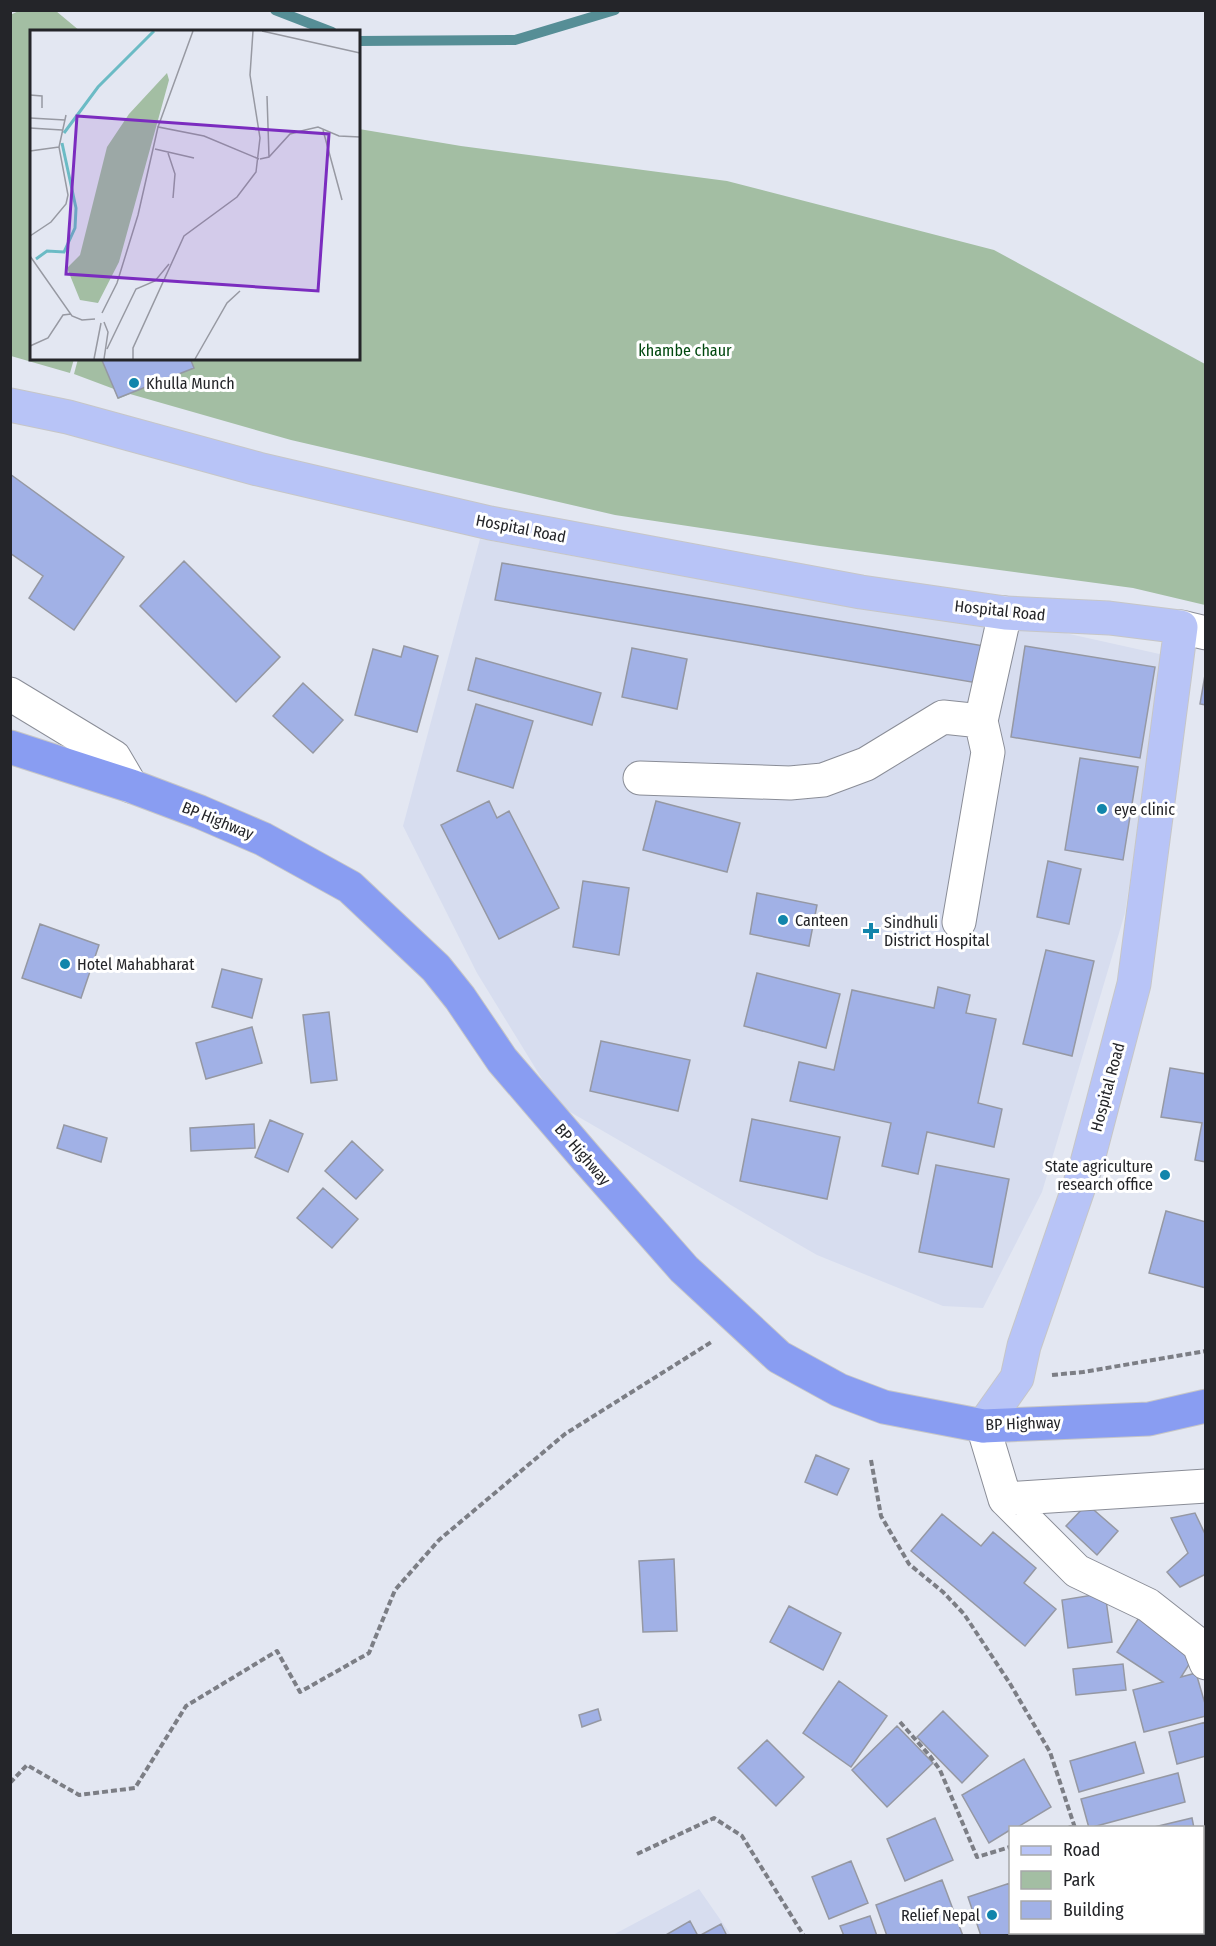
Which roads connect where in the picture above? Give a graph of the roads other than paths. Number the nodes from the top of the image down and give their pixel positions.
1 (10, 405) edge
2 (1005, 613) junction
3 (1193, 630) edge
4 (10, 694) edge
5 (981, 721) junction
6 (10, 747) edge
7 (640, 778) dead end
8 (131, 786) junction
9 (959, 922) dead end
10 (1206, 1406) edge
11 (983, 1426) junction
12 (1206, 1486) edge
13 (1005, 1499) junction
14 (1206, 1663) edge

1 - 2 main road, Hospital Road
2 - 3 main road, Hospital Road
2 - 5 street
3 - 11 main road, Hospital Road
4 - 8 street
5 - 7 street
5 - 9 street
6 - 8 highway, BP Highway
8 - 11 highway, BP Highway
10 - 11 highway, BP Highway
11 - 13 street
12 - 13 street
13 - 14 street

